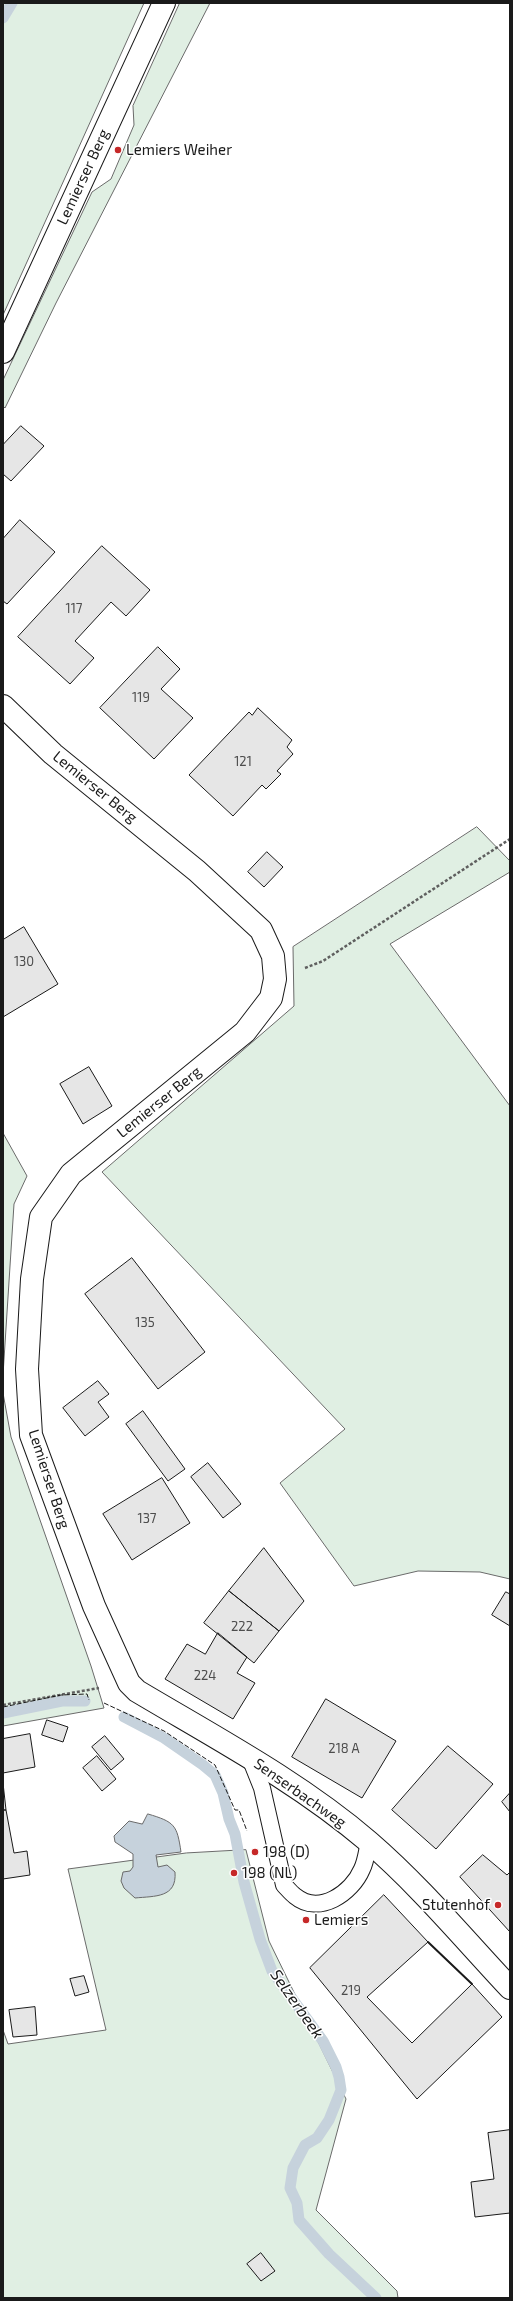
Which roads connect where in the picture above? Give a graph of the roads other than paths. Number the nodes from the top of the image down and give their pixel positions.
1 (164, 3) edge
2 (3, 352) edge
3 (3, 706) edge
4 (94, 1606) joint
5 (250, 1758) junction
6 (369, 1842) junction
7 (510, 1988) edge

1 - 2 street, Lemierser Berg
3 - 4 street, Lemierser Berg
4 - 5 street, Senserbachweg
5 - 6 street, Senserbachweg
5 - 6 lane
6 - 7 street, Senserbachweg

